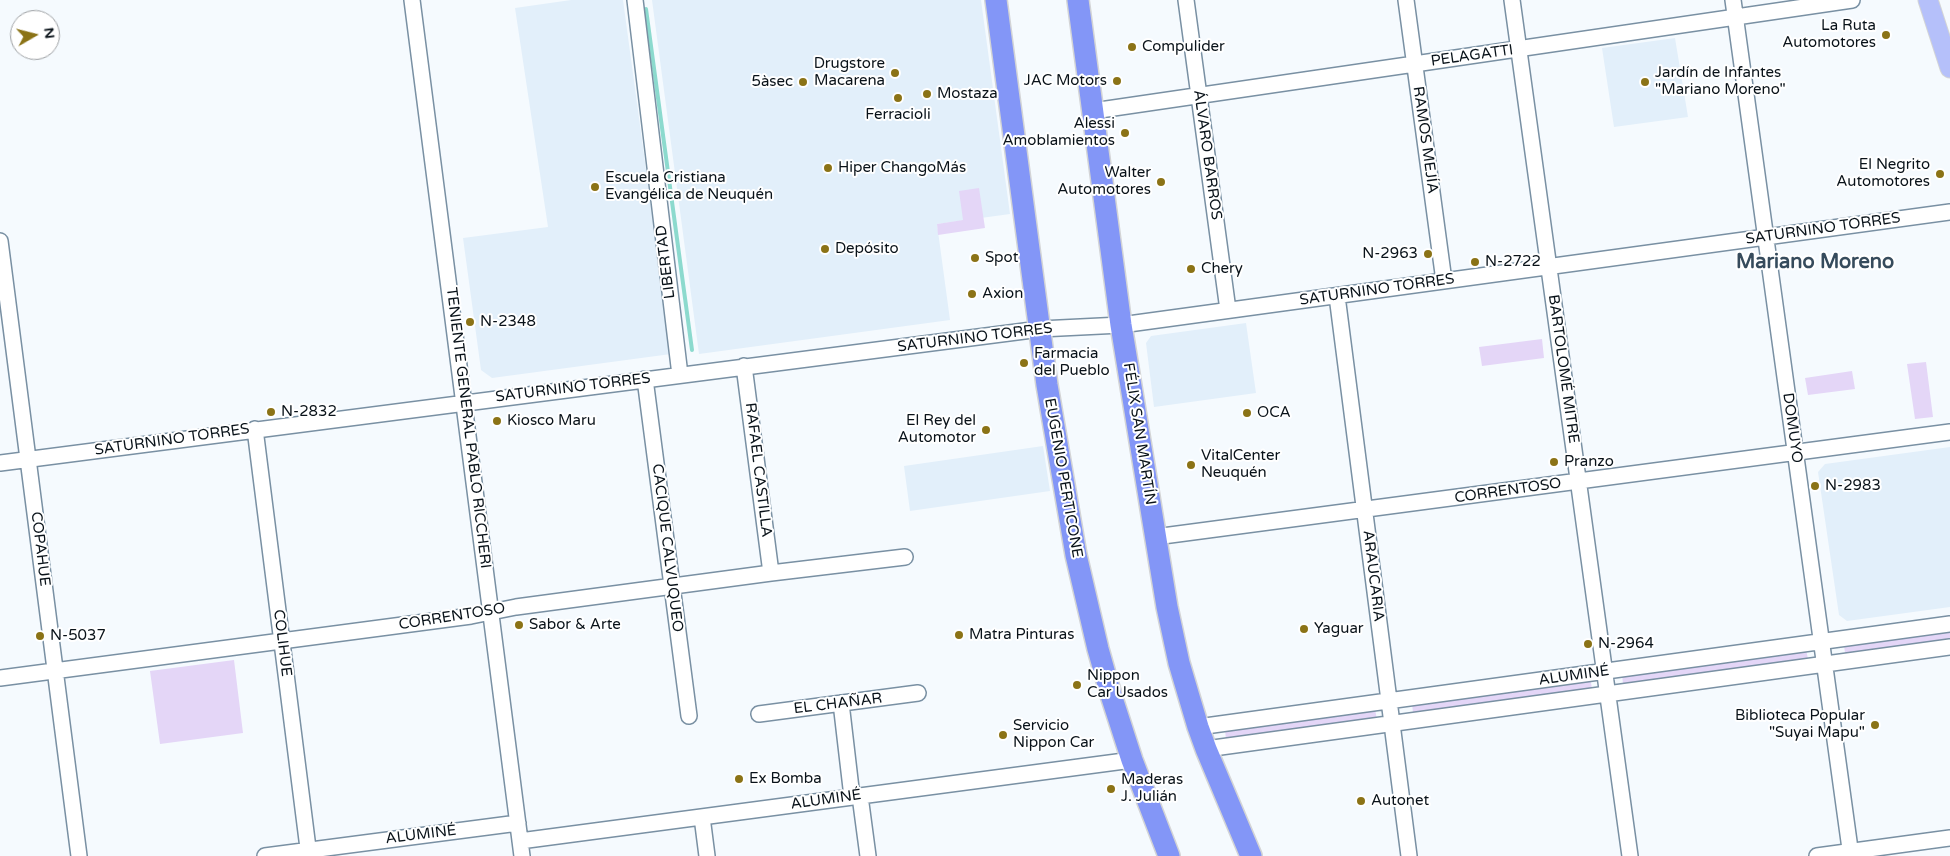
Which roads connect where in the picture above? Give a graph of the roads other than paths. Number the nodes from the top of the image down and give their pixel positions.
1 (412, 0) edge
2 (635, 0) edge
3 (996, 0) edge
4 (1078, 0) edge
5 (1186, 0) edge
6 (1406, 0) edge
7 (1512, 0) edge
8 (1733, 0) edge
9 (1852, 0) edge
10 (1928, 0) edge
11 (1736, 17) junction
12 (1519, 49) junction
13 (1415, 64) junction
14 (1950, 68) edge
15 (1199, 95) junction
16 (1093, 111) junction
17 (1950, 212) edge
18 (1766, 237) junction
19 (0, 245) edge
20 (1549, 267) junction
21 (1444, 281) junction
22 (1337, 296) junction
23 (1228, 310) junction
24 (1121, 325) junction
25 (1040, 329) junction
26 (744, 366) junction
27 (680, 375) junction
28 (645, 379) junction
29 (465, 402) junction
30 (255, 429) junction
31 (1950, 432) edge
32 (1795, 452) junction
33 (28, 459) junction
34 (0, 463) edge
35 (1578, 481) junction
36 (1364, 510) junction
37 (1155, 537) junction
38 (905, 557) dead end
39 (771, 573) junction
40 (672, 587) junction
41 (492, 612) junction
42 (1950, 624) edge
43 (282, 641) junction
44 (1821, 642) junction
45 (1950, 647) edge
46 (1824, 664) junction
47 (56, 671) junction
48 (1605, 672) junction
49 (0, 678) edge
50 (918, 694) dead end
51 (1608, 694) junction
52 (1389, 701) junction
53 (841, 703) junction
54 (759, 714) dead end
55 (689, 716) dead end
56 (1392, 723) junction
57 (1198, 727) junction
58 (1206, 749) junction
59 (1132, 760) junction
60 (856, 797) junction
61 (702, 817) junction
62 (518, 823) junction
63 (1950, 838) edge
64 (521, 849) edge
65 (308, 853) edge
66 (1850, 854) edge
67 (79, 856) edge
68 (265, 856) edge
69 (707, 856) edge
70 (868, 856) edge
71 (1169, 856) edge
72 (1251, 856) edge
73 (1409, 856) edge
74 (1630, 856) edge
75 (1817, 856) edge

1 - 29 street, TENIENTE GENERAL PABLO RICCHERI
2 - 27 street, LIBERTAD
3 - 25 highway, EUGENIO PERTICONE
4 - 16 highway, FÉLIX SAN MARTÍN
5 - 15 street, ÁLVARO BARROS
6 - 13 street, RAMOS MEJÍA
7 - 12 street, BARTOLOMÉ MITRE
8 - 11 street, DOMUYO
9 - 11 street, PELAGATTI
10 - 14 main road
11 - 12 street, PELAGATTI
11 - 18 street, DOMUYO
12 - 13 street, PELAGATTI
12 - 20 street, BARTOLOMÉ MITRE
13 - 15 street, PELAGATTI
13 - 21 street, RAMOS MEJÍA
15 - 16 street, PELAGATTI
15 - 23 street, ÁLVARO BARROS
16 - 24 highway, FÉLIX SAN MARTÍN
17 - 18 street, SATURNINO TORRES
18 - 20 street, SATURNINO TORRES
18 - 32 street, DOMUYO
19 - 33 street, COPAHUE
20 - 21 street, SATURNINO TORRES
20 - 35 street, BARTOLOMÉ MITRE
21 - 22 street, SATURNINO TORRES
22 - 23 street, SATURNINO TORRES
22 - 36 street, ARAUCARIA
23 - 24 street, SATURNINO TORRES
24 - 25 street, SATURNINO TORRES
24 - 37 highway, FÉLIX SAN MARTÍN
25 - 26 street, SATURNINO TORRES
25 - 59 highway, EUGENIO PERTICONE
26 - 27 street, SATURNINO TORRES
26 - 39 street, RAFAEL CASTILLA
27 - 28 street, SATURNINO TORRES
28 - 29 street, SATURNINO TORRES
28 - 40 street, CACIQUE CALVUQUEO
29 - 30 street, SATURNINO TORRES
29 - 41 street, TENIENTE GENERAL PABLO RICCHERI
30 - 33 street, SATURNINO TORRES
30 - 43 street, COLIHUE
31 - 32 street, CORRENTOSO
32 - 35 street, CORRENTOSO
32 - 44 street, DOMUYO
33 - 34 street, SATURNINO TORRES
33 - 47 street, COPAHUE
35 - 36 street, CORRENTOSO
35 - 48 street, BARTOLOMÉ MITRE
36 - 37 street, CORRENTOSO
36 - 52 street, ARAUCARIA
37 - 57 highway, FÉLIX SAN MARTÍN
38 - 39 street, CORRENTOSO
39 - 40 street, CORRENTOSO
40 - 41 street, CORRENTOSO
40 - 55 street, CACIQUE CALVUQUEO
41 - 43 street, CORRENTOSO
41 - 62 street, TENIENTE GENERAL PABLO RICCHERI
42 - 44 street, ALUMINÉ
43 - 47 street, CORRENTOSO
43 - 65 street, COLIHUE
44 - 46 street, DOMUYO
44 - 48 street, ALUMINÉ
45 - 46 street, ALUMINÉ
46 - 51 street, ALUMINÉ
46 - 66 street, DOMUYO
47 - 49 street, CORRENTOSO
47 - 67 street, COPAHUE
48 - 51 street, BARTOLOMÉ MITRE
48 - 52 street, ALUMINÉ
50 - 53 street, EL CHAÑAR
51 - 56 street, ALUMINÉ
51 - 74 street, BARTOLOMÉ MITRE
52 - 56 street, ARAUCARIA
52 - 57 street, ALUMINÉ
53 - 54 street, EL CHAÑAR
53 - 60 street
56 - 58 street, ALUMINÉ
56 - 73 street, ARAUCARIA
57 - 58 highway, FÉLIX SAN MARTÍN
58 - 72 highway, FÉLIX SAN MARTÍN
59 - 60 street, ALUMINÉ
59 - 71 highway, EUGENIO PERTICONE
60 - 61 street, ALUMINÉ
60 - 70 street
61 - 64 street, ALUMINÉ
61 - 69 street
62 - 64 street, TENIENTE GENERAL PABLO RICCHERI
62 - 65 street, ALUMINÉ
63 - 66 street
65 - 68 street, ALUMINÉ
66 - 75 street

